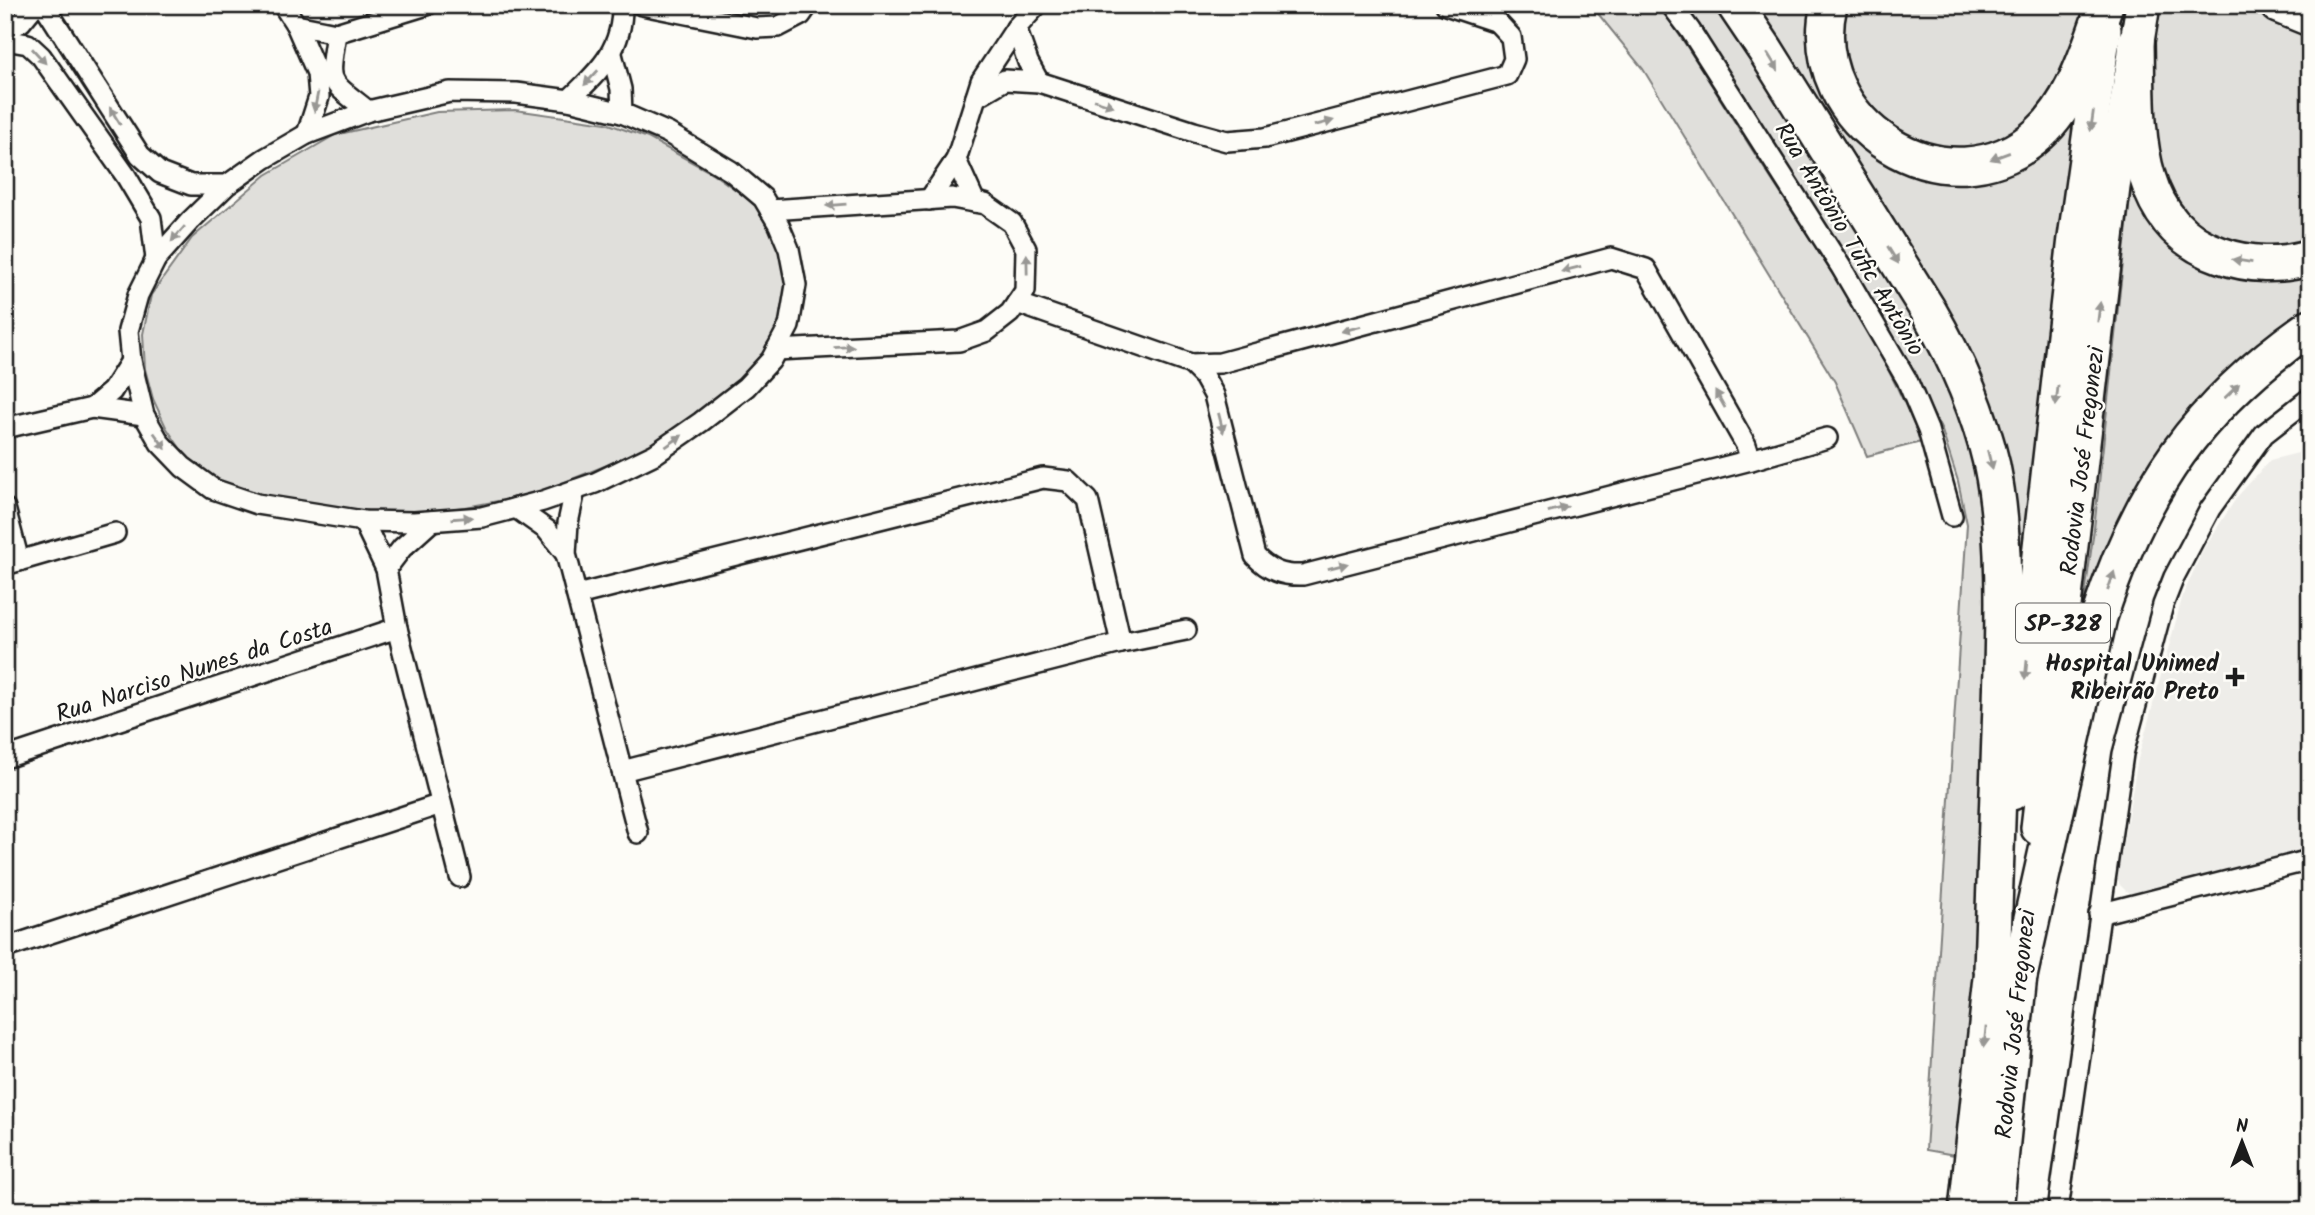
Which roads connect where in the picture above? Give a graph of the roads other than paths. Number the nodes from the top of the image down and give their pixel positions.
1 (35, 5) edge
2 (44, 5) edge
3 (283, 5) edge
4 (427, 5) edge
5 (622, 5) edge
6 (642, 5) edge
7 (808, 5) edge
8 (1037, 5) edge
9 (1446, 5) edge
10 (1671, 5) edge
11 (1735, 5) edge
12 (1829, 5) edge
13 (2106, 5) edge
14 (2143, 5) edge
15 (2278, 5) edge
16 (2310, 18) edge
17 (296, 25) junction
18 (1016, 28) junction
19 (5, 32) edge
20 (336, 33) junction
21 (5, 40) edge
22 (2136, 41) junction
23 (612, 54) junction
24 (324, 72) junction
25 (1039, 82) junction
26 (976, 97) junction
27 (569, 100) junction
28 (368, 111) junction
29 (622, 113) junction
30 (307, 134) junction
31 (132, 143) junction
32 (112, 156) junction
33 (956, 160) junction
34 (227, 185) junction
35 (929, 200) junction
36 (975, 202) junction
37 (770, 210) junction
38 (2310, 257) edge
39 (156, 259) junction
40 (1017, 303) junction
41 (2310, 327) edge
42 (776, 350) junction
43 (131, 361) junction
44 (1231, 362) junction
45 (1191, 364) junction
46 (1214, 396) junction
47 (2310, 398) edge
48 (92, 408) junction
49 (144, 415) junction
50 (5, 428) edge
51 (1827, 438) dead end
52 (1751, 460) junction
53 (575, 490) junction
54 (5, 508) edge
55 (516, 508) junction
56 (1952, 516) dead end
57 (363, 521) junction
58 (432, 521) junction
59 (115, 533) dead end
60 (566, 554) junction
61 (12, 563) edge
62 (386, 569) junction
63 (577, 595) junction
64 (397, 628) junction
65 (1186, 630) dead end
66 (1121, 643) junction
67 (5, 758) edge
68 (622, 771) junction
69 (441, 804) junction
70 (638, 832) dead end
71 (2310, 860) edge
72 (460, 877) dead end
73 (2099, 914) junction
74 (5, 948) edge
75 (2005, 975) junction
76 (1988, 1209) edge
77 (2058, 1210) edge

1 - 19 street
31 -> 2 street
3 - 17 street
4 - 20 street
5 - 23 street
6 - 7 street
8 - 18 street
25 -> 9 street
10 - 56 street, Rua Antônio Tufic Antônio
11 -> 75 highway
13 -> 12 highway
13 -> 75 highway, Rodovia José Fregonezi / SP-328
14 - 22 highway, Rodovia José Fregonezi / SP-328
15 - 16 highway
17 - 20 street
17 - 24 street
18 - 25 street
18 - 26 street
20 - 24 street
21 -> 32 street
38 -> 22 highway
75 -> 22 highway, Rodovia José Fregonezi / SP-328
23 -> 27 street
23 - 29 street
24 - 28 street
24 -> 30 street
25 - 26 street
26 - 33 street
27 - 28 street
27 - 29 street
28 - 30 street
29 - 37 street
30 - 34 street
31 - 32 street
31 - 34 street
32 - 39 street
33 - 35 street
33 - 36 street
34 -> 39 street
35 - 36 street
35 -> 37 street
40 -> 36 street
37 - 42 street
39 - 43 street
42 -> 40 street
40 - 45 street
75 -> 41 highway
53 -> 42 street
43 - 48 street
43 - 49 street
44 - 45 street
44 - 46 street
52 -> 44 street
45 - 46 street
46 -> 52 street
47 - 73 street
48 - 49 street
48 - 50 street
49 -> 57 street
51 - 52 street
53 - 55 street
53 - 60 street
54 - 61 street
58 -> 55 street
55 - 60 street
57 - 58 street
57 - 62 street
58 - 62 street
59 - 61 street
60 - 63 street
62 - 64 street
63 - 66 street
63 - 68 street
64 - 67 street, Rua Narciso Nunes da Costa
64 - 69 street
65 - 66 street
66 - 68 street
68 - 70 street
69 - 72 street
69 - 74 street
71 - 73 street
73 - 77 street
75 - 76 highway, Rodovia José Fregonezi / SP-328

